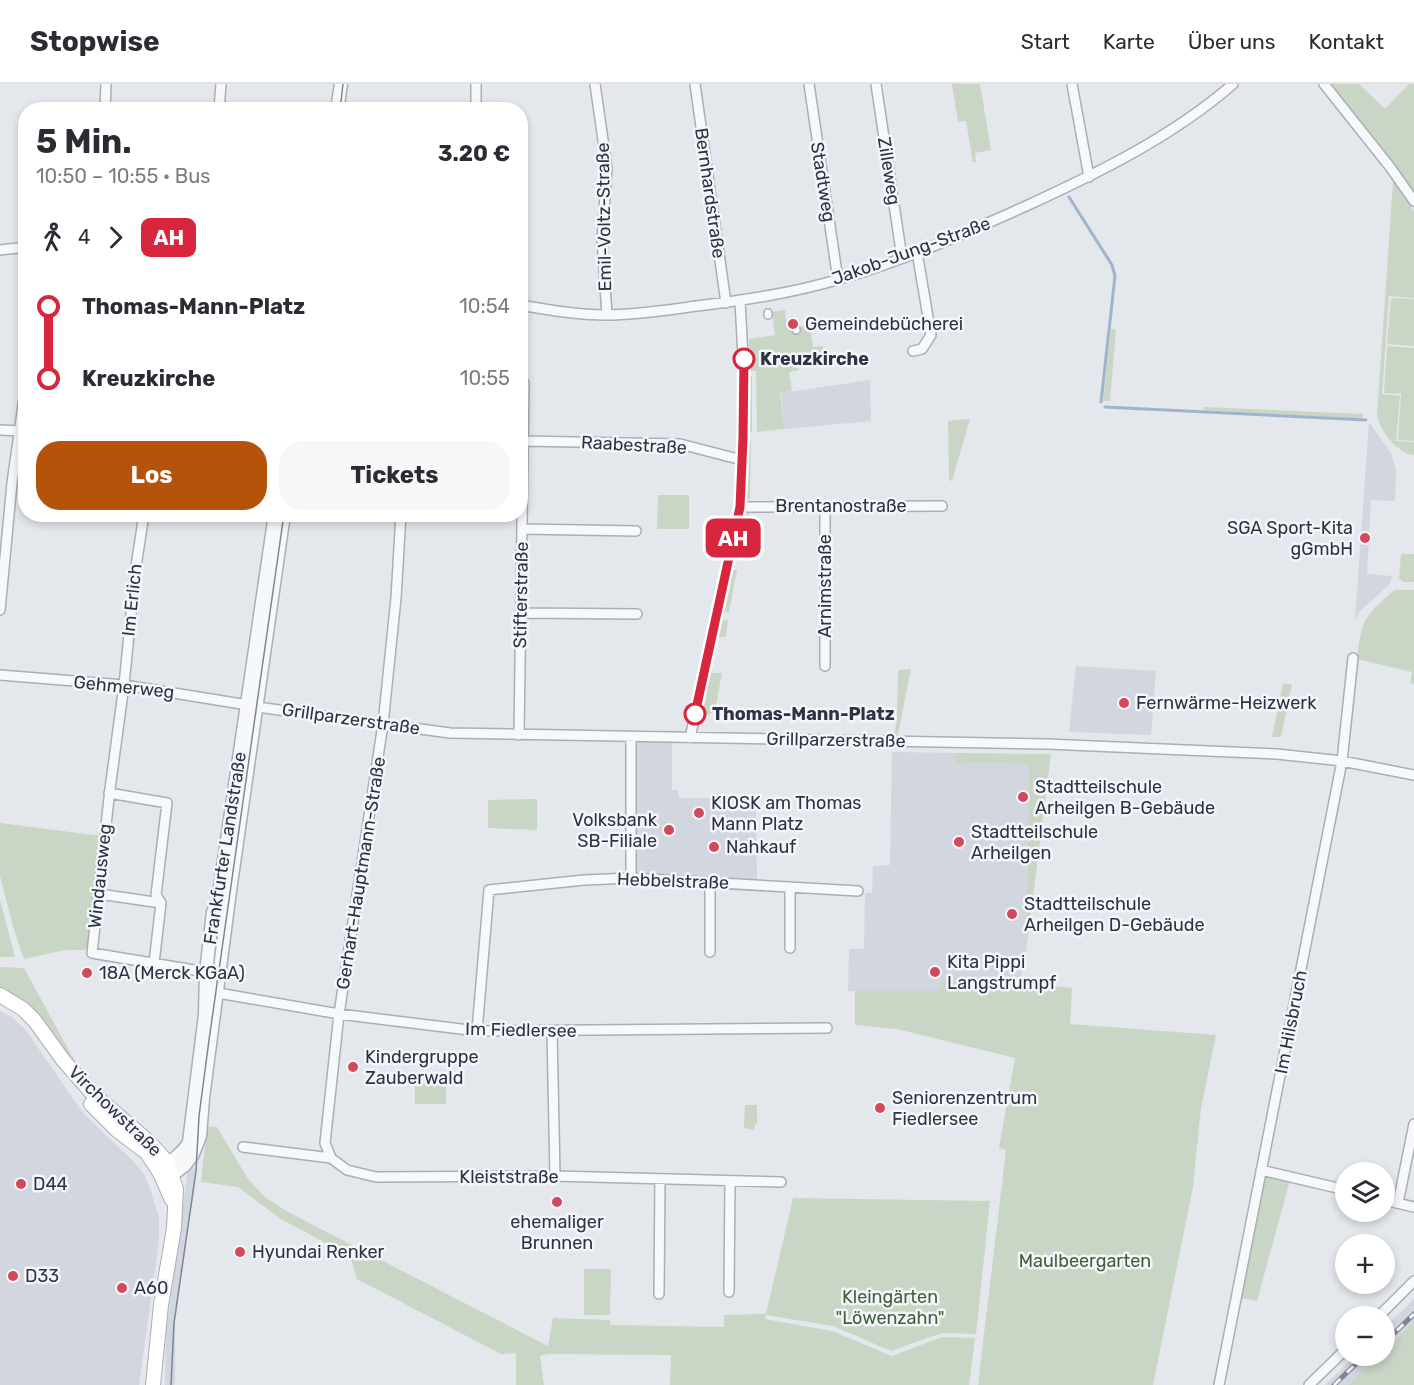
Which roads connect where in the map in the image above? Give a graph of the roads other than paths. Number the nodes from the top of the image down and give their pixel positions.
1 (106, 84) edge
2 (221, 84) edge
3 (341, 84) edge
4 (476, 84) edge
5 (596, 84) edge
6 (695, 84) edge
7 (809, 84) edge
8 (876, 84) edge
9 (1072, 84) edge
10 (1324, 84) edge
11 (1228, 86) edge
12 (105, 102) edge
13 (220, 102) edge
14 (338, 102) edge
15 (476, 102) edge
16 (1089, 177) junction
17 (1414, 201) edge
18 (18, 248) edge
19 (0, 250) edge
20 (917, 252) junction
21 (902, 258) junction
22 (838, 280) junction
23 (740, 301) junction
24 (726, 303) junction
25 (528, 306) edge
26 (607, 315) junction
27 (913, 351) dead end
28 (0, 430) edge
29 (18, 431) edge
30 (528, 441) edge
31 (18, 452) edge
32 (742, 460) junction
33 (825, 506) junction
34 (942, 506) dead end
35 (740, 507) junction
36 (143, 522) edge
37 (274, 522) edge
38 (283, 522) edge
39 (401, 522) edge
40 (522, 522) edge
41 (522, 528) junction
42 (636, 531) dead end
43 (0, 610) edge
44 (522, 613) junction
45 (638, 614) dead end
46 (1353, 658) dead end
47 (825, 666) dead end
48 (0, 675) edge
49 (124, 686) junction
50 (253, 706) junction
51 (383, 724) junction
52 (519, 735) junction
53 (631, 737) junction
54 (690, 738) junction
55 (1342, 761) junction
56 (1414, 775) edge
57 (109, 794) junction
58 (631, 878) junction
59 (710, 882) junction
60 (790, 887) junction
61 (858, 891) dead end
62 (99, 894) junction
63 (161, 903) junction
64 (790, 948) dead end
65 (710, 952) dead end
66 (153, 963) junction
67 (206, 972) junction
68 (211, 992) junction
69 (0, 995) edge
70 (339, 1014) junction
71 (827, 1028) dead end
72 (477, 1031) junction
73 (552, 1031) junction
74 (1414, 1124) edge
75 (243, 1146) dead end
76 (331, 1158) junction
77 (167, 1170) junction
78 (1262, 1170) junction
79 (555, 1176) junction
80 (660, 1179) junction
81 (730, 1181) junction
82 (781, 1182) dead end
83 (1335, 1187) edge
84 (1395, 1202) edge
85 (1398, 1203) junction
86 (1414, 1207) edge
87 (649, 1274) dead end
88 (660, 1274) junction
89 (1414, 1281) edge
90 (729, 1292) dead end
91 (659, 1294) dead end
92 (1389, 1306) edge
93 (1335, 1360) edge
94 (153, 1385) edge
95 (1219, 1385) edge
96 (1309, 1385) edge

1 - 12 street
2 - 13 street
3 - 14 street
4 - 15 street
5 - 26 street, Emil-Voltz-Straße
6 - 24 street, Bernhardstraße
7 - 22 street, Stadtweg
8 - 21 street, Zilleweg
9 - 16 street
10 - 17 street
11 - 16 street, Jakob-Jung-Straße
16 - 20 street, Jakob-Jung-Straße
18 - 19 street
20 - 21 street, Jakob-Jung-Straße
20 - 27 street
21 - 22 street, Jakob-Jung-Straße
22 - 23 street, Jakob-Jung-Straße
23 - 24 street, Jakob-Jung-Straße
23 - 32 street
24 - 26 street, Jakob-Jung-Straße
25 - 26 street, Jakob-Jung-Straße
28 - 29 street
30 - 32 street, Raabestraße
31 - 43 street
32 - 35 street
33 - 34 street, Brentanostraße
33 - 35 street, Brentanostraße
33 - 47 street, Arnimstraße
35 - 54 street
36 - 49 street, Im Erlich
37 - 50 street, Frankfurter Landstraße
38 - 50 street, Frankfurter Landstraße
39 - 51 street, Gerhart-Hauptmann-Straße
40 - 41 street, Stifterstraße
41 - 42 street
41 - 44 street, Stifterstraße
44 - 45 street
44 - 52 street, Stifterstraße
46 - 55 street, Im Hilsbruch
48 - 49 street, Gehmerweg
49 - 50 street, Gehmerweg
49 - 57 street, Windausweg
50 - 51 street, Grillparzerstraße
50 - 67 street, Frankfurter Landstraße
50 - 68 street, Frankfurter Landstraße
51 - 52 street, Grillparzerstraße
51 - 70 street, Gerhart-Hauptmann-Straße
52 - 53 street, Grillparzerstraße
53 - 54 street, Grillparzerstraße
53 - 58 street
54 - 55 street, Grillparzerstraße
55 - 56 street, Grillparzerstraße
55 - 78 street, Im Hilsbruch
57 - 62 street, Windausweg
57 - 63 street
58 - 59 street, Hebbelstraße
58 - 72 street, Hebbelstraße
59 - 60 street, Hebbelstraße
59 - 65 street
60 - 61 street, Hebbelstraße
60 - 64 street
62 - 63 street
62 - 66 street, Windausweg
63 - 66 street
66 - 67 street, Windausweg
67 - 68 street, Frankfurter Landstraße
68 - 70 street, Im Fiedlersee
68 - 77 street, Frankfurter Landstraße
69 - 77 main road, Virchowstraße
70 - 72 street, Im Fiedlersee
70 - 76 street, Gerhart-Hauptmann-Straße
71 - 73 street, Im Fiedlersee
72 - 73 street, Im Fiedlersee
73 - 79 street
74 - 85 street
75 - 76 street, Kleiststraße
76 - 79 street, Kleiststraße
77 - 94 main road
78 - 83 street
78 - 95 street, Im Hilsbruch
79 - 80 street, Kleiststraße
80 - 81 street, Kleiststraße
80 - 88 street
81 - 82 street, Kleiststraße
81 - 90 street
84 - 85 street
85 - 86 street
87 - 88 street
88 - 91 street
89 - 92 street
93 - 96 street

